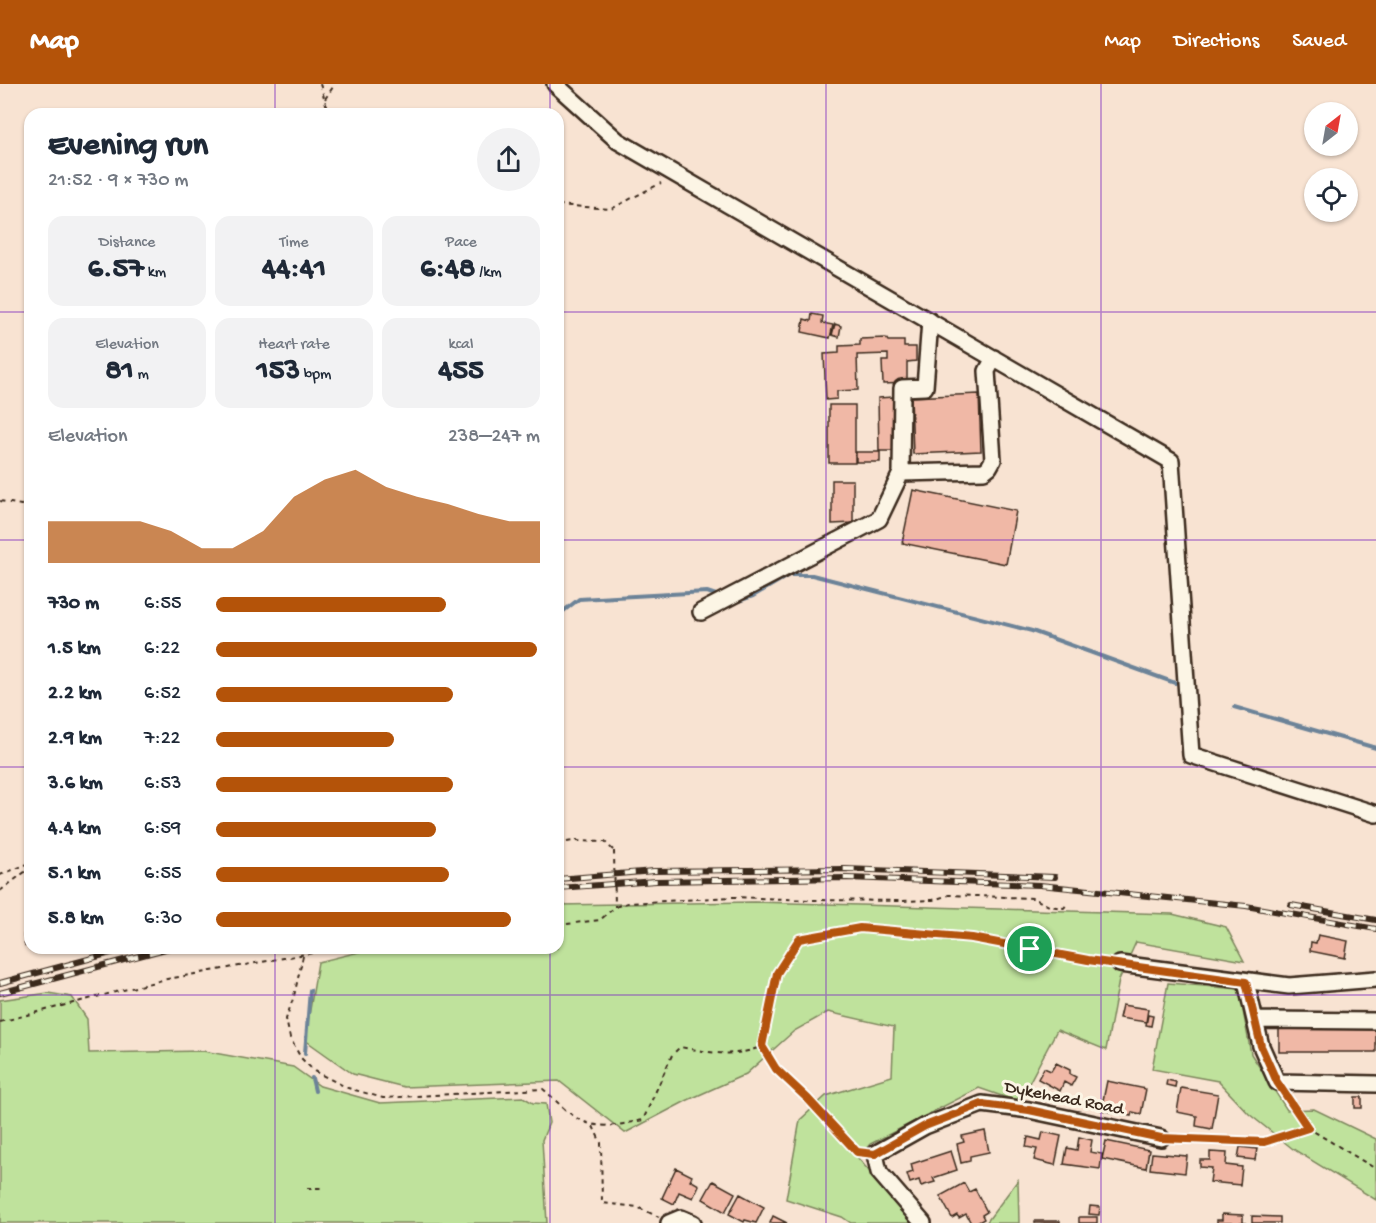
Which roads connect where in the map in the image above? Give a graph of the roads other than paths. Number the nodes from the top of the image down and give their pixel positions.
1 (555, 84) edge
2 (930, 321) junction
3 (994, 358) junction
4 (901, 472) junction
5 (702, 612) dead end
6 (1376, 814) edge
7 (1120, 964) road end
8 (1376, 979) edge
9 (1246, 982) junction
10 (1255, 1020) junction
11 (1376, 1021) edge
12 (1376, 1084) edge
13 (1161, 1138) road end
14 (670, 1223) edge
15 (693, 1223) edge
16 (923, 1223) edge

1 - 2 street
2 - 3 street
2 - 4 street
3 - 4 street
3 - 6 street
4 - 5 street
7 - 9 street
8 - 9 street
9 - 10 street
10 - 11 street
10 - 12 street
13 - 16 street, Dykehead Road
14 - 15 street

